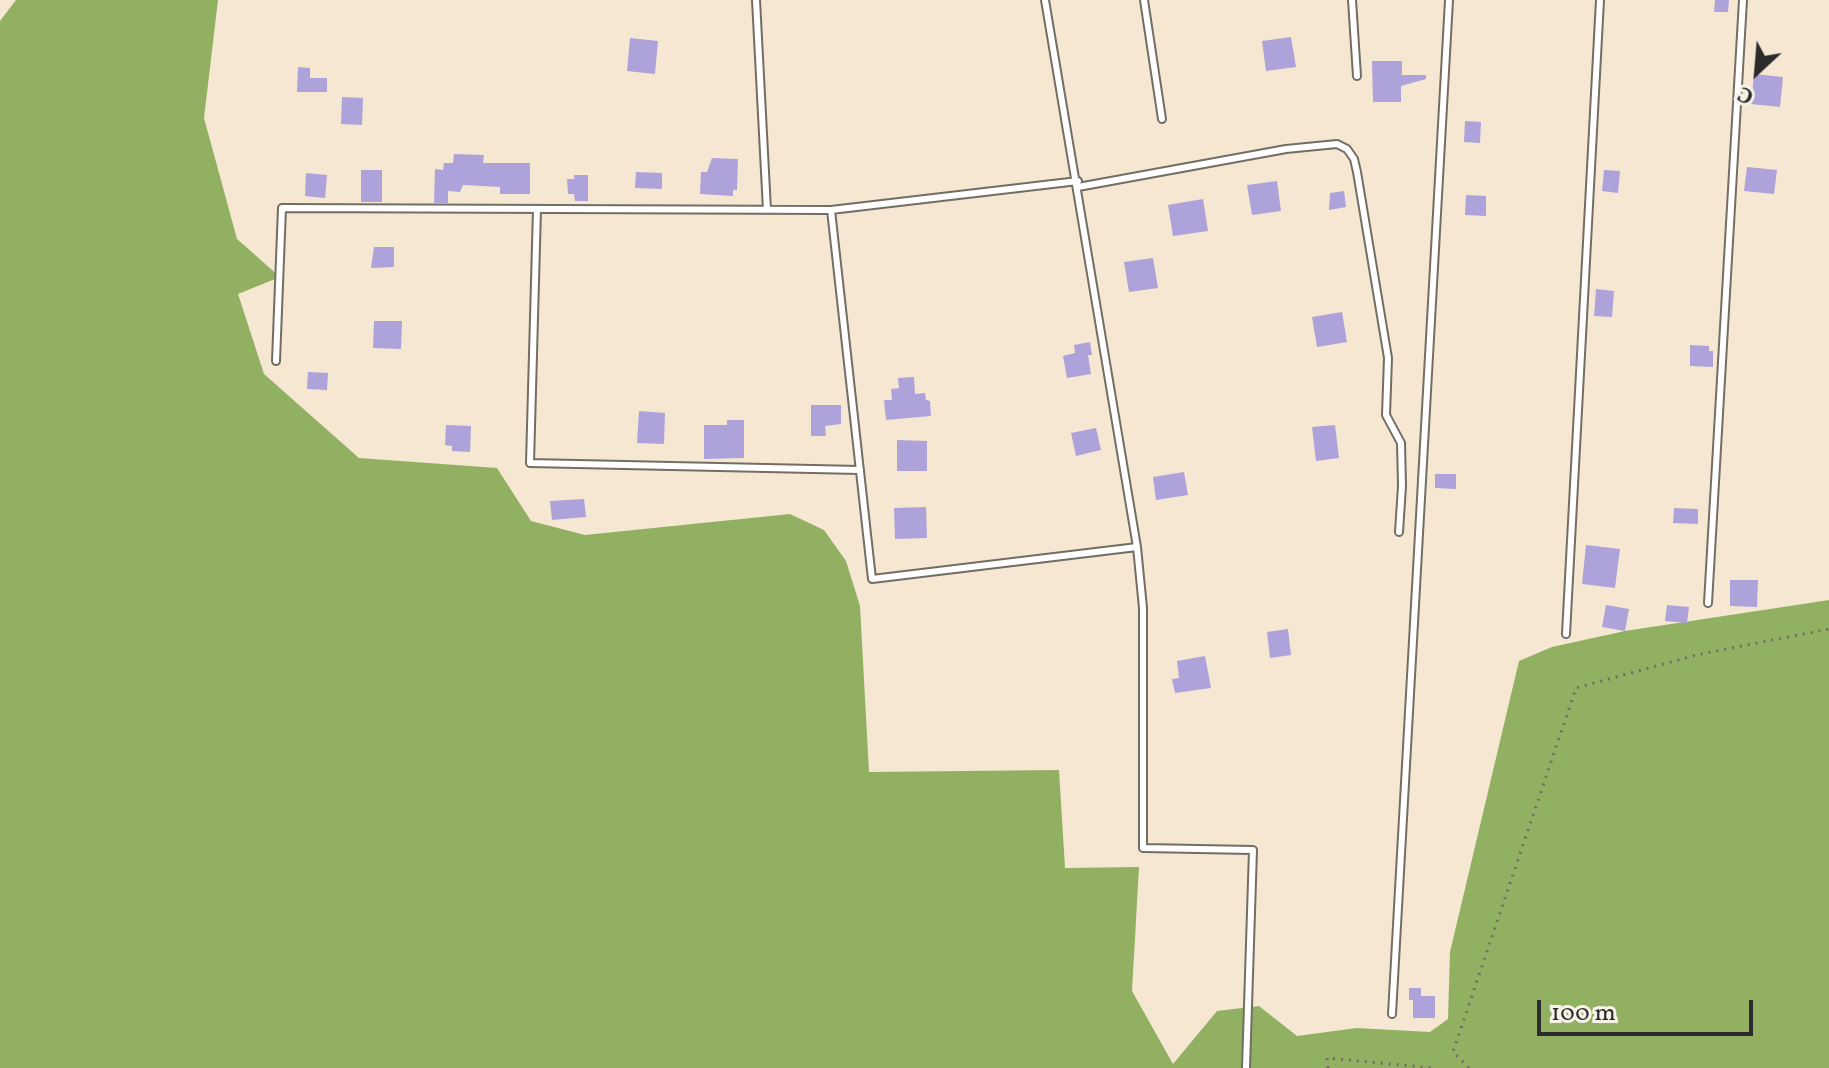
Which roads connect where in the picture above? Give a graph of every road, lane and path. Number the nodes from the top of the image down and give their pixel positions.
1 (756, 0) edge
2 (1045, 0) edge
3 (1144, 0) edge
4 (1352, 0) edge
5 (1449, 0) edge
6 (1600, 0) edge
7 (1743, 0) edge
8 (1357, 76) dead end
9 (1162, 119) dead end
10 (1078, 184) junction
11 (537, 209) junction
12 (767, 210) junction
13 (831, 210) junction
14 (276, 361) dead end
15 (860, 470) junction
16 (1399, 532) dead end
17 (1137, 547) junction
18 (1708, 603) dead end
19 (1829, 629) edge
20 (1566, 634) dead end
21 (1392, 1014) dead end
22 (1246, 1068) edge
23 (1328, 1068) edge
24 (1433, 1068) edge
25 (1469, 1068) edge

1 - 12 lane
2 - 10 lane
3 - 9 lane
4 - 8 lane
5 - 21 lane
6 - 20 lane
7 - 18 lane
10 - 13 lane
10 - 16 lane
10 - 17 lane
11 - 12 lane
11 - 14 lane
11 - 15 lane
12 - 13 lane
13 - 15 lane
15 - 17 lane
17 - 22 lane
19 - 25 path
23 - 24 path

